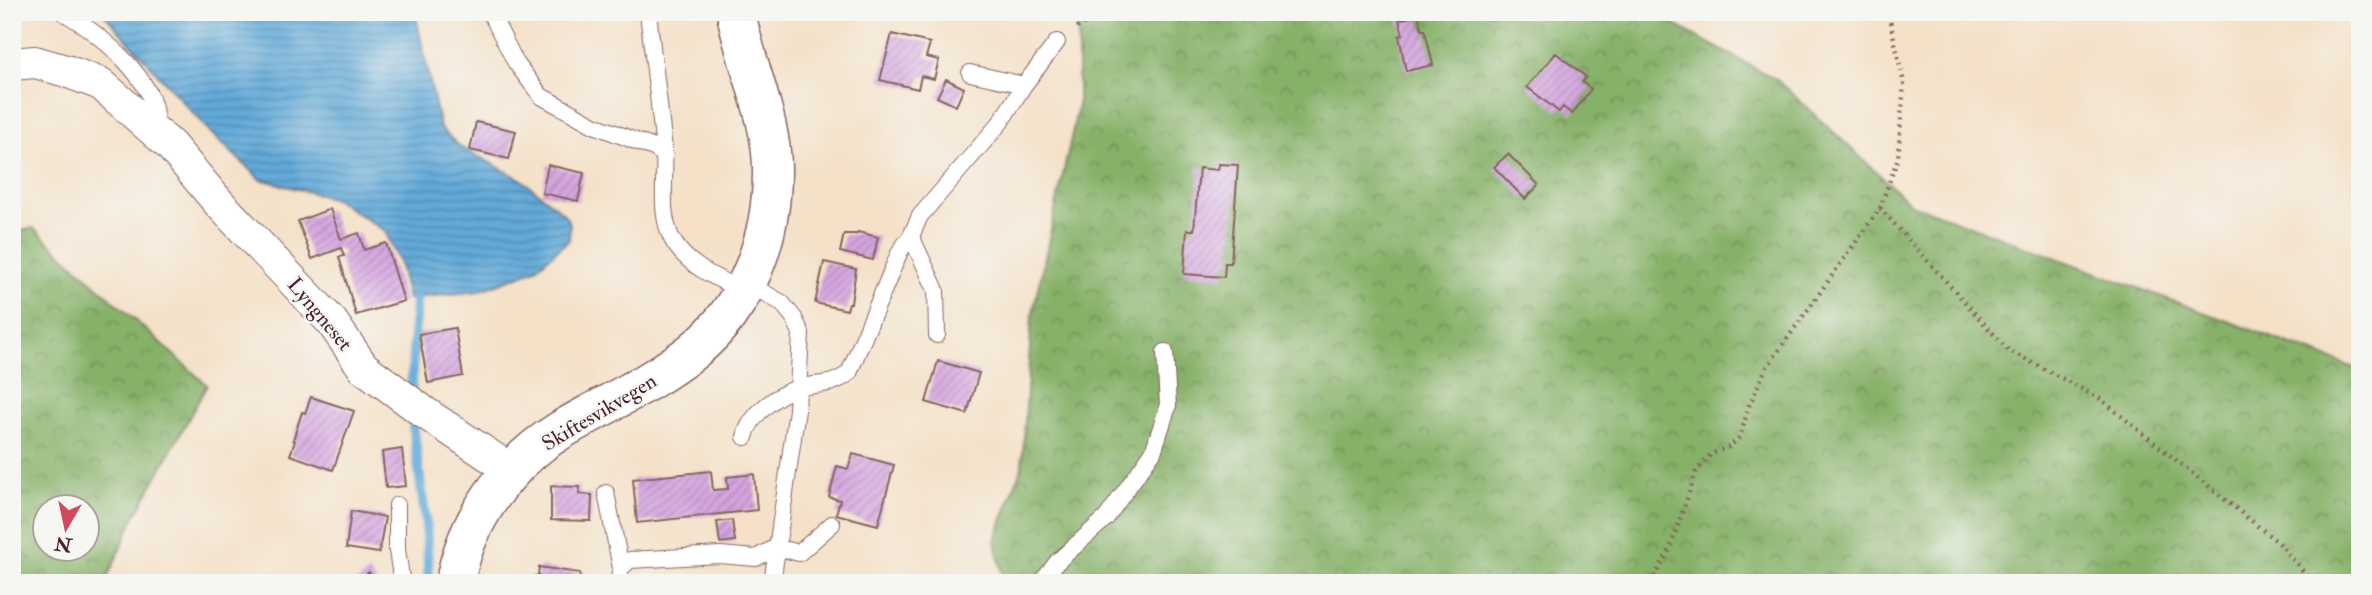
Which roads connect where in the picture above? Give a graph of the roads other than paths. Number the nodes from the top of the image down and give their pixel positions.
1 (64, 12) edge
2 (490, 12) edge
3 (648, 12) edge
4 (736, 12) edge
5 (1057, 43) dead end
6 (12, 64) edge
7 (970, 73) dead end
8 (1024, 85) junction
9 (153, 129) junction
10 (664, 155) junction
11 (911, 236) junction
12 (745, 287) junction
13 (937, 335) dead end
14 (1165, 352) dead end
15 (798, 387) junction
16 (745, 437) dead end
17 (512, 470) junction
18 (606, 493) dead end
19 (397, 505) dead end
20 (832, 524) dead end
21 (776, 547) junction
22 (619, 575) edge
23 (402, 583) edge
24 (455, 583) edge
25 (772, 583) edge
26 (1041, 583) edge

1 - 9 lane
2 - 10 lane
3 - 10 lane
4 - 12 main road, Skiftesvikvegen
5 - 8 lane
6 - 9 street, Lyngneset
7 - 8 lane
8 - 11 lane
9 - 17 street, Lyngneset
10 - 12 lane
11 - 13 lane
11 - 15 lane
12 - 15 lane
12 - 17 main road, Skiftesvikvegen
14 - 26 lane
15 - 16 lane
15 - 21 lane
17 - 24 main road, Skiftesvikvegen
18 - 22 lane
19 - 23 lane
20 - 21 lane
21 - 22 lane
21 - 25 lane

